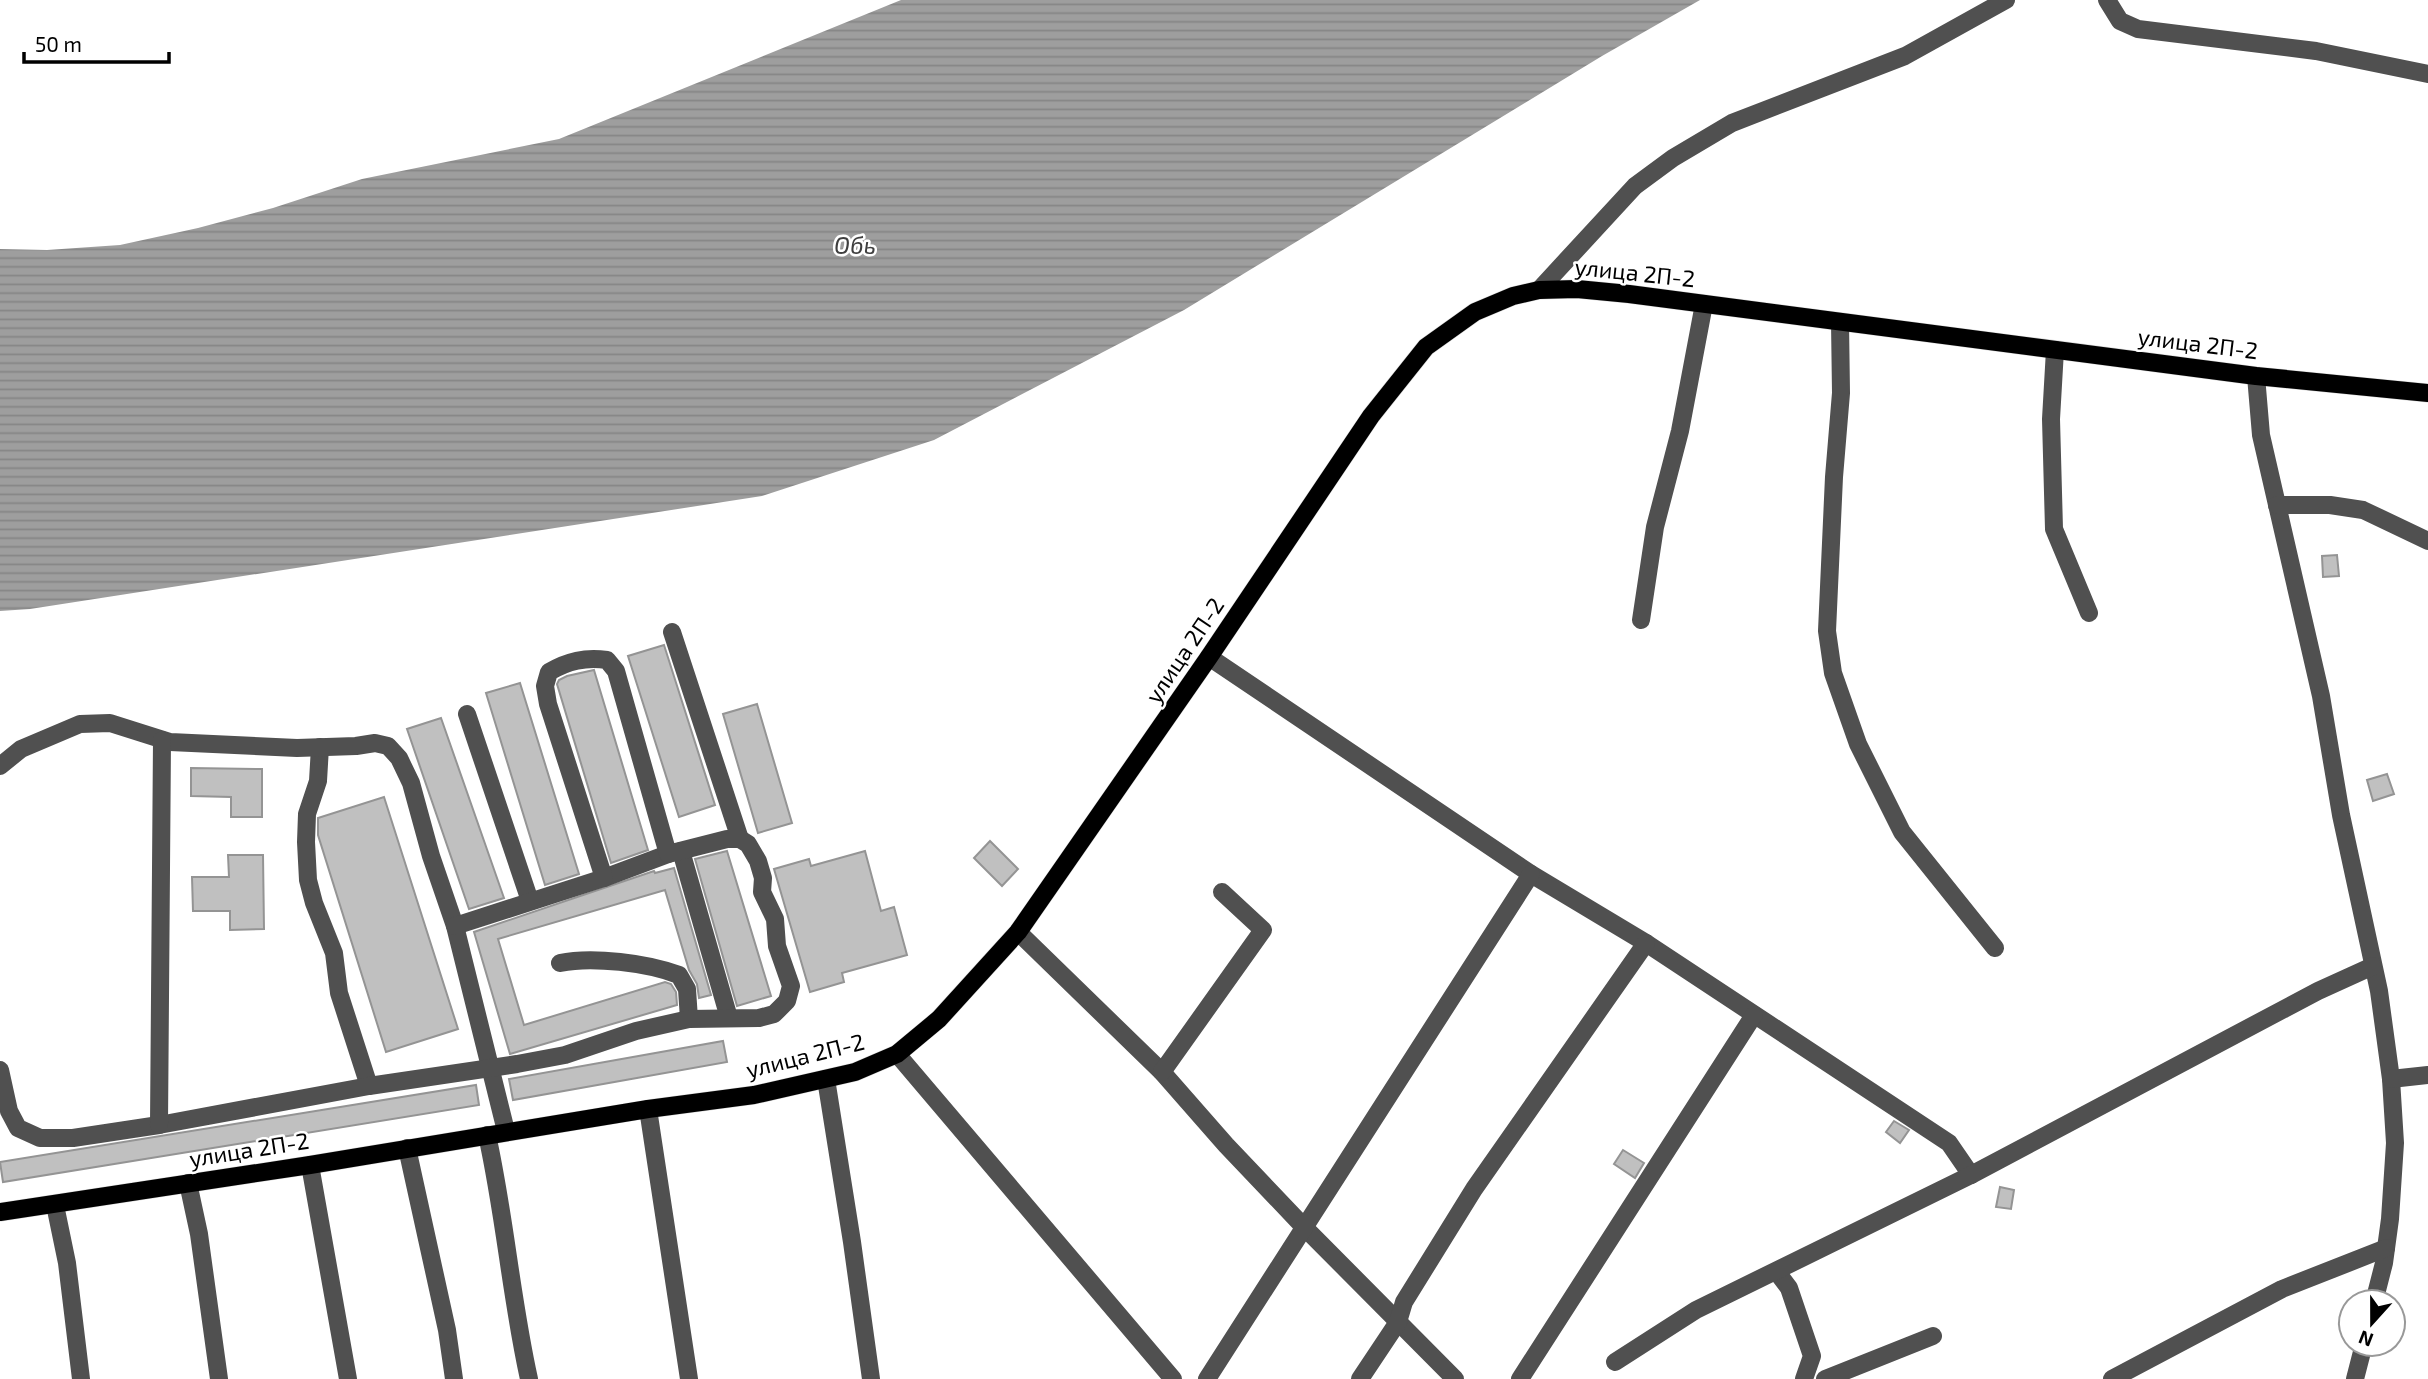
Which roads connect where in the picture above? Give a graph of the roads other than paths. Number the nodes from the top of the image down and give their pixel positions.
1 (2006, 0) edge
2 (2107, 0) edge
3 (2428, 74) edge
4 (1539, 289) junction
5 (1704, 304) junction
6 (1840, 323) junction
7 (2054, 350) junction
8 (2256, 376) junction
9 (2428, 393) edge
10 (2277, 505) junction
11 (2428, 541) edge
12 (2089, 613) dead end
13 (1641, 620) dead end
14 (672, 632) dead end
15 (1209, 657) junction
16 (467, 714) dead end
17 (162, 740) junction
18 (320, 747) junction
19 (0, 766) edge
20 (740, 839) junction
21 (674, 852) junction
22 (1531, 874) junction
23 (604, 878) junction
24 (1222, 892) dead end
25 (530, 901) junction
26 (455, 926) junction
27 (1018, 932) junction
28 (1646, 943) junction
29 (1995, 948) dead end
30 (561, 963) dead end
31 (2374, 966) junction
32 (1754, 1015) junction
33 (729, 1018) junction
34 (689, 1019) junction
35 (897, 1054) junction
36 (490, 1067) junction
37 (0, 1070) edge
38 (1162, 1072) junction
39 (2428, 1075) edge
40 (826, 1079) junction
41 (2391, 1079) junction
42 (369, 1086) junction
43 (648, 1109) junction
44 (159, 1125) junction
45 (506, 1131) junction
46 (487, 1135) junction
47 (407, 1148) junction
48 (310, 1165) junction
49 (1971, 1175) junction
50 (188, 1183) junction
51 (55, 1205) junction
52 (0, 1212) edge
53 (1303, 1226) junction
54 (2386, 1248) junction
55 (1777, 1272) junction
56 (2377, 1288) edge
57 (1398, 1322) junction
58 (1933, 1336) dead end
59 (2360, 1358) edge
60 (1615, 1362) dead end
61 (2129, 1374) edge
62 (81, 1379) edge
63 (219, 1379) edge
64 (348, 1379) edge
65 (454, 1379) edge
66 (529, 1379) edge
67 (689, 1379) edge
68 (871, 1379) edge
69 (1173, 1379) edge
70 (1207, 1379) edge
71 (1360, 1379) edge
72 (1455, 1379) edge
73 (1520, 1379) edge
74 (1804, 1379) edge
75 (1825, 1379) edge
76 (2112, 1379) edge
77 (2355, 1379) edge

1 - 4 street
2 - 3 street
4 - 5 main road, улица 2П-2
4 - 15 main road, улица 2П-2
5 - 6 main road, улица 2П-2
5 - 13 street
6 - 7 main road, улица 2П-2
6 - 29 street
7 - 8 main road, улица 2П-2
7 - 12 street
8 - 9 main road, улица 2П-2
8 - 10 street
10 - 11 street
10 - 31 street
14 - 20 street
15 - 22 street
15 - 27 main road, улица 2П-2
16 - 25 street
17 - 18 street
17 - 19 street
17 - 44 street
18 - 26 street
18 - 42 street
20 - 21 street
20 - 33 street
21 - 23 street
21 - 23 street
21 - 33 street
22 - 28 street
22 - 53 street
23 - 25 street
24 - 38 street
25 - 26 street
26 - 36 street
27 - 35 main road, улица 2П-2
27 - 38 street
28 - 32 street
28 - 57 street
30 - 34 street
31 - 41 street
31 - 49 street
32 - 49 street
32 - 73 street
33 - 34 street
34 - 36 street
35 - 40 main road, улица 2П-2
35 - 69 street
36 - 42 street
36 - 45 street
37 - 44 street
38 - 53 street
39 - 41 street
40 - 43 main road, улица 2П-2
40 - 68 street
41 - 54 street
42 - 44 street
43 - 45 main road, улица 2П-2
43 - 67 street
45 - 46 main road, улица 2П-2
46 - 47 main road, улица 2П-2
46 - 66 street
47 - 48 main road, улица 2П-2
47 - 65 street
48 - 50 main road, улица 2П-2
48 - 64 street
49 - 55 street
50 - 51 main road, улица 2П-2
50 - 63 street
51 - 52 main road, улица 2П-2
51 - 62 street
53 - 57 street
53 - 70 street
54 - 56 street
54 - 61 street
55 - 60 street
55 - 74 street
57 - 71 street
57 - 72 street
58 - 75 street
59 - 77 street
61 - 76 street

